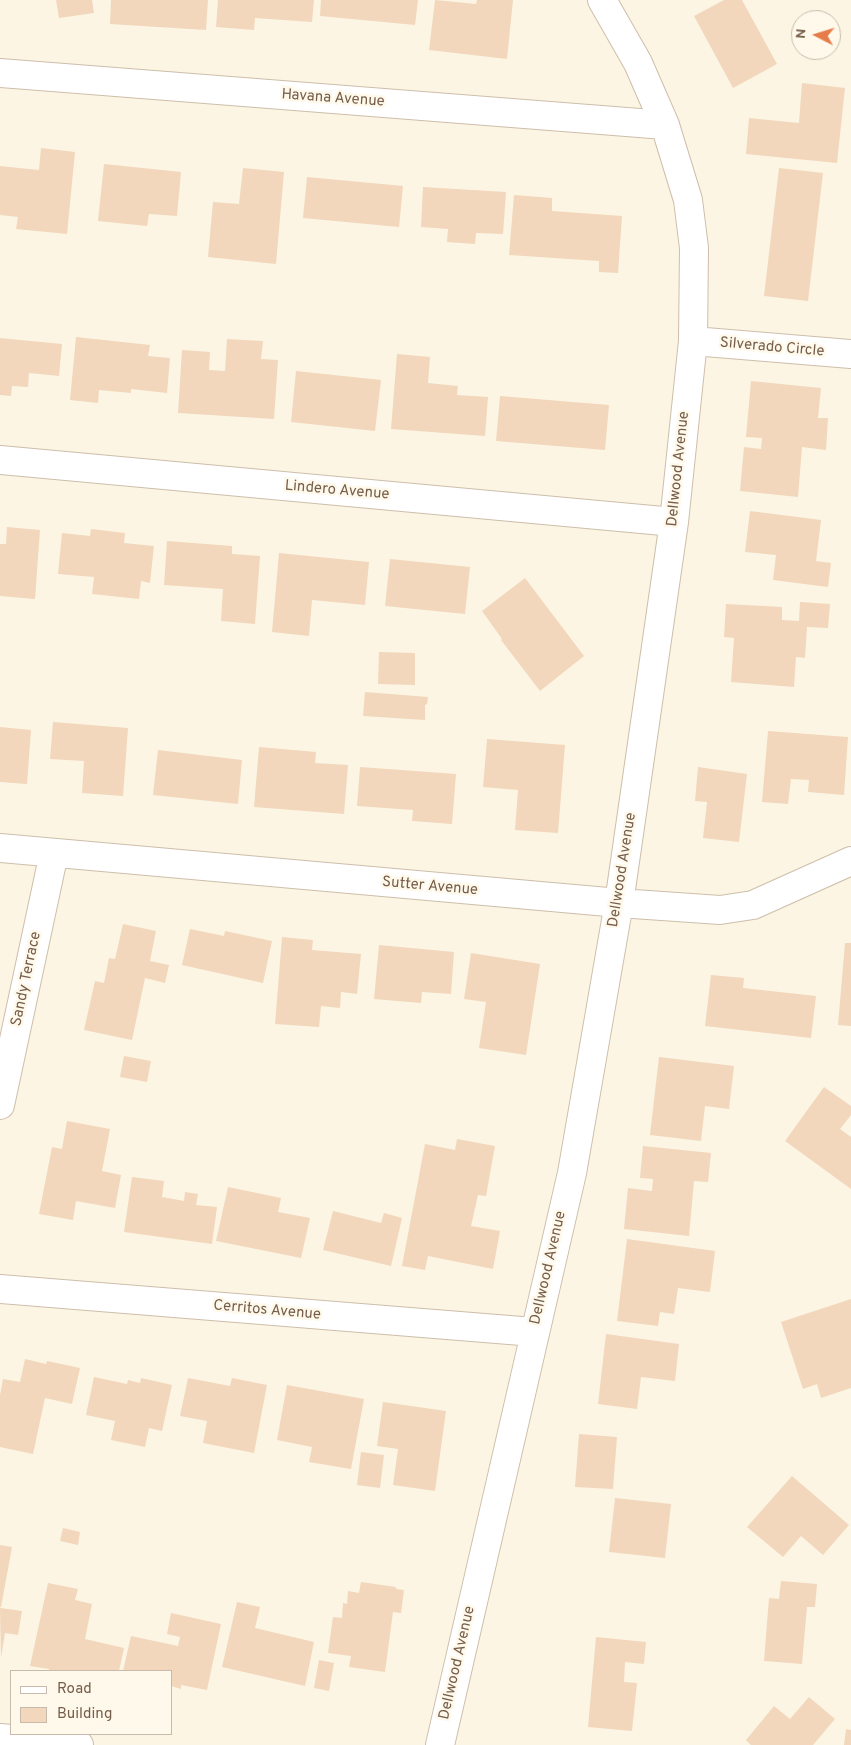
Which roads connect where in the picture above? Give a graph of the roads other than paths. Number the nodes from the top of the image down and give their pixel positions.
1 (602, 0) edge
2 (0, 73) edge
3 (665, 125) junction
4 (694, 341) junction
5 (851, 354) edge
6 (0, 460) edge
7 (674, 522) junction
8 (0, 848) edge
9 (54, 853) junction
10 (851, 861) edge
11 (618, 903) junction
12 (0, 1105) edge
13 (0, 1289) edge
14 (534, 1332) junction
15 (0, 1738) edge
16 (79, 1745) edge
17 (440, 1745) edge

1 - 3 street, Dellwood Avenue
2 - 3 street, Havana Avenue
3 - 4 street, Dellwood Avenue
4 - 5 street, Silverado Circle
4 - 7 street, Dellwood Avenue
6 - 7 street, Lindero Avenue
7 - 11 street, Dellwood Avenue
8 - 9 street, Sutter Avenue
9 - 11 street, Sutter Avenue
9 - 12 street, Sandy Terrace
10 - 11 street, Sutter Avenue
11 - 14 street, Dellwood Avenue
13 - 14 street, Cerritos Avenue
14 - 17 street, Dellwood Avenue
15 - 16 street

